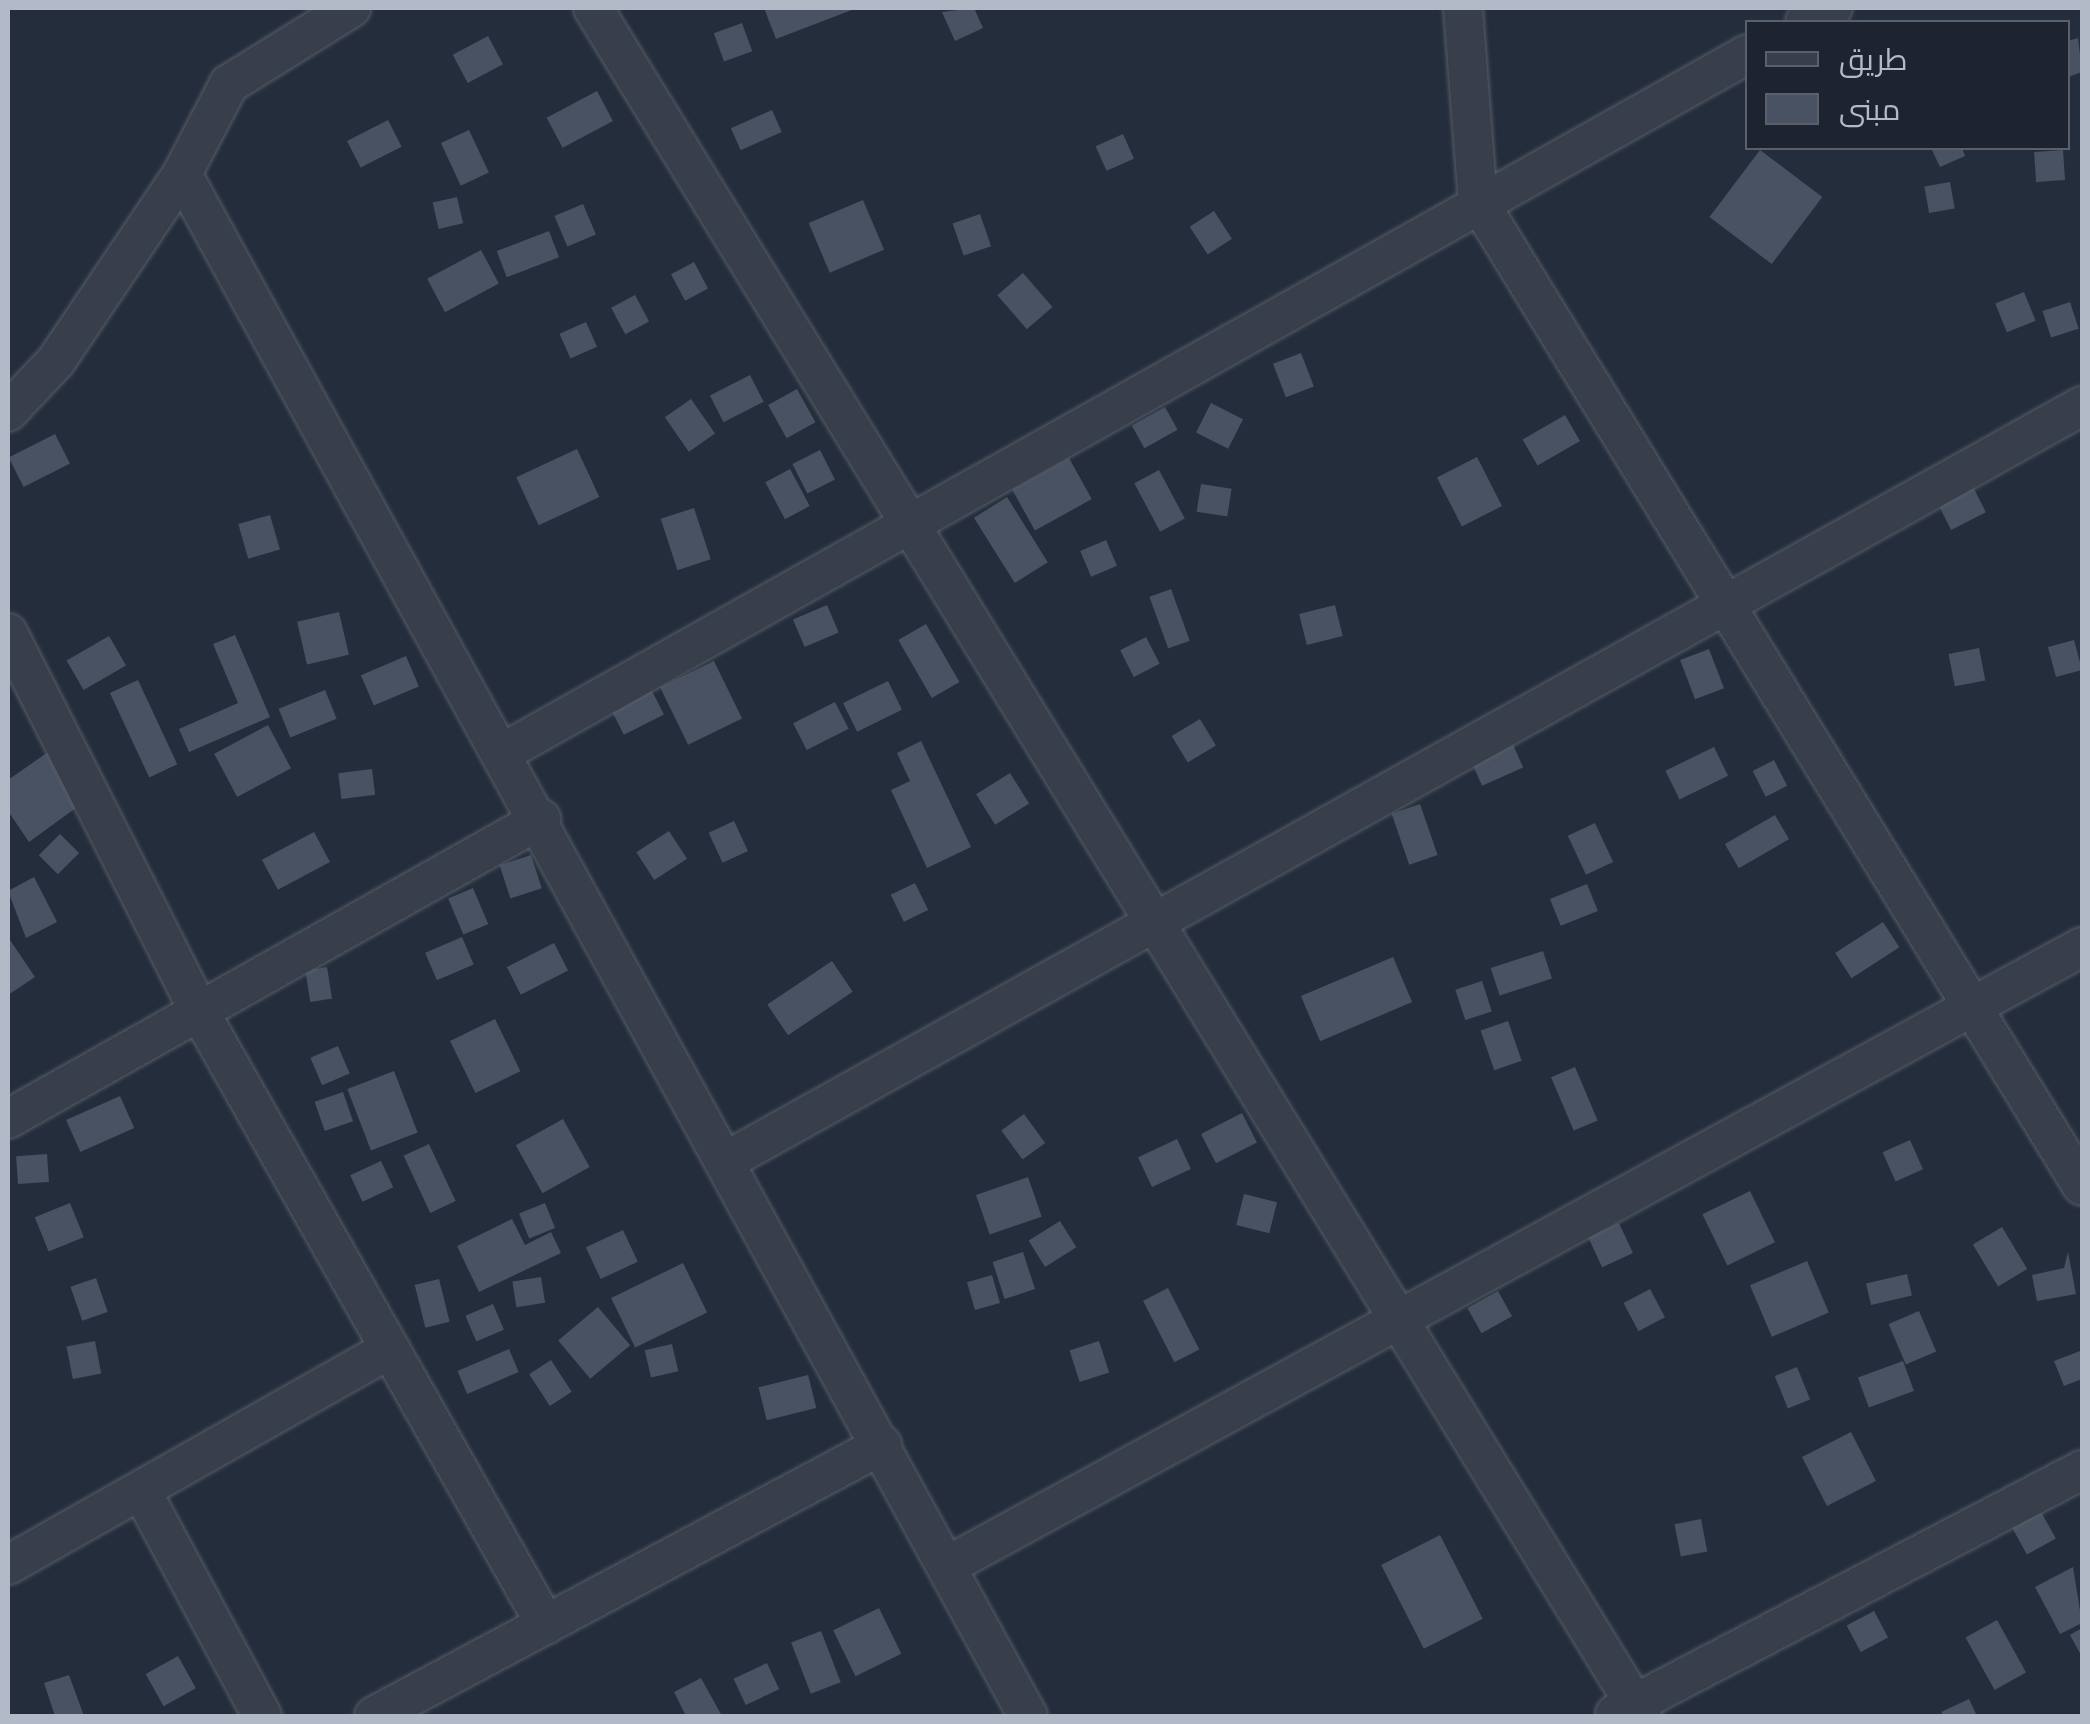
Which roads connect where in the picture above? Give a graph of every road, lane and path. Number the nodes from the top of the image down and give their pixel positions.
1 (351, 8) edge
2 (593, 8) edge
3 (1463, 8) edge
4 (1833, 8) edge
5 (1809, 20) edge
6 (1745, 56) edge
7 (182, 174) junction
8 (1478, 201) junction
9 (2082, 406) edge
10 (8, 412) edge
11 (914, 520) junction
12 (1722, 608) junction
13 (8, 633) edge
14 (504, 752) junction
15 (541, 819) junction
16 (1153, 924) junction
17 (2082, 948) edge
18 (1972, 1008) junction
19 (199, 1011) junction
20 (8, 1119) edge
21 (728, 1160) junction
22 (2082, 1186) edge
23 (1393, 1316) junction
24 (390, 1349) junction
25 (882, 1445) junction
26 (2082, 1470) edge
27 (142, 1492) junction
28 (8, 1565) edge
29 (947, 1566) junction
30 (546, 1625) junction
31 (1629, 1712) edge
32 (262, 1716) edge
33 (374, 1716) edge
34 (1028, 1716) edge

1 - 7 street
2 - 11 street
3 - 8 street
4 - 5 street
6 - 8 street
7 - 10 street
7 - 14 street
8 - 11 street
8 - 12 street
9 - 12 street
11 - 14 street
11 - 16 street
12 - 16 street
12 - 18 street
13 - 19 street
14 - 15 street
15 - 19 street
15 - 21 street
16 - 21 street
16 - 23 street
17 - 18 street
18 - 22 street
18 - 23 street
19 - 20 street
19 - 24 street
21 - 25 street
23 - 29 street
23 - 31 street
24 - 27 street
24 - 30 street
25 - 29 street
25 - 30 street
26 - 31 street
27 - 28 street
27 - 32 street
29 - 34 street
30 - 33 street

